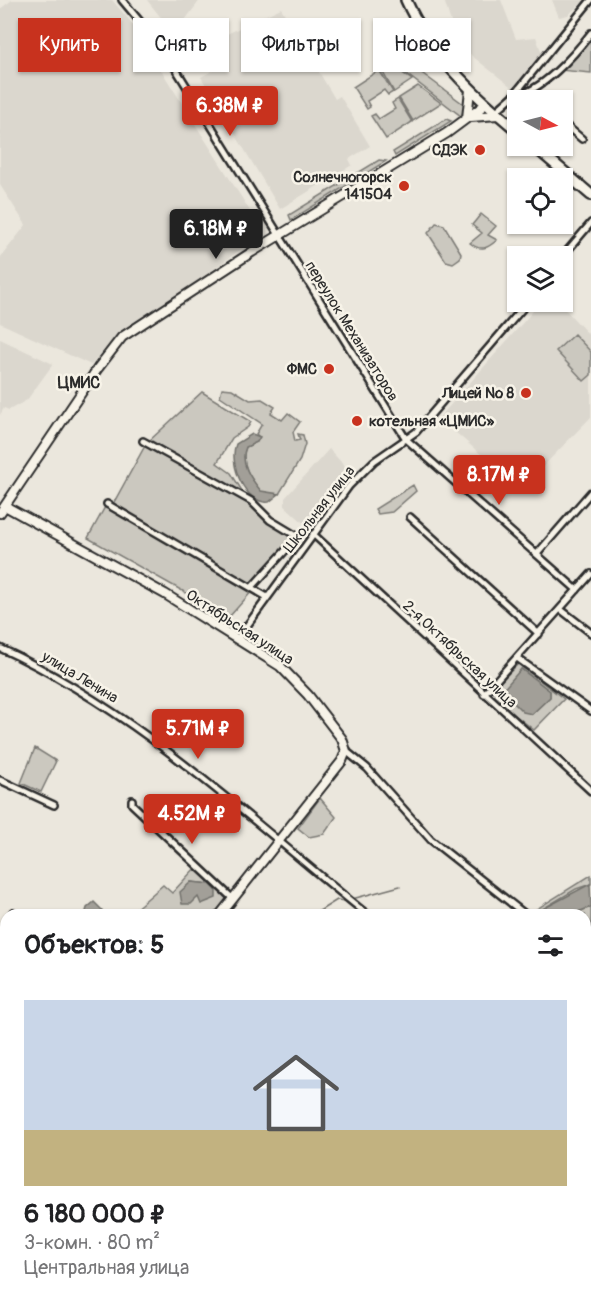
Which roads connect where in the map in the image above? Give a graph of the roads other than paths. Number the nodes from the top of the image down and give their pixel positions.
1 (122, 0) edge
2 (406, 0) edge
3 (591, 0) edge
4 (591, 33) edge
5 (470, 90) junction
6 (518, 90) edge
7 (530, 90) edge
8 (507, 102) edge
9 (486, 104) junction
10 (496, 114) junction
11 (467, 118) junction
12 (507, 122) edge
13 (573, 131) edge
14 (582, 139) dead end
15 (546, 156) edge
16 (591, 195) edge
17 (591, 223) edge
18 (277, 236) junction
19 (571, 246) edge
20 (519, 312) edge
21 (406, 439) junction
22 (143, 441) dead end
23 (591, 492) edge
24 (107, 504) dead end
25 (2, 508) edge
26 (410, 517) dead end
27 (313, 534) junction
28 (537, 554) junction
29 (591, 574) edge
30 (253, 586) junction
31 (577, 590) junction
32 (267, 597) junction
33 (560, 609) junction
34 (591, 633) edge
35 (539, 634) junction
36 (238, 638) junction
37 (0, 648) edge
38 (517, 658) junction
39 (484, 694) junction
40 (591, 711) edge
41 (346, 751) junction
42 (0, 780) edge
43 (591, 791) edge
44 (132, 800) dead end
45 (54, 805) dead end
46 (277, 842) junction
47 (233, 899) junction
48 (225, 909) edge
49 (361, 909) edge
50 (518, 909) edge

1 - 18 street, переулок Механизаторов
2 - 5 main road
3 - 6 street
4 - 7 street
5 - 9 main road
5 - 11 street
8 - 10 street
9 - 10 main road
9 - 11 street
10 - 11 street
10 - 12 main road
11 - 18 street
13 - 14 street
15 - 16 main road
17 - 19 street
18 - 21 street, переулок Механизаторов
18 - 25 street
20 - 21 street, Школьная улица
21 - 27 street, Школьная улица
21 - 28 street, переулок Механизаторов
22 - 30 street
23 - 28 street
24 - 30 street
25 - 36 street, Октябрьская улица
26 - 35 street
27 - 32 street, Школьная улица
27 - 39 street, 2-я Октябрьская улица
28 - 31 street, переулок Механизаторов
29 - 31 street
30 - 32 street
31 - 33 street
32 - 36 street, Школьная улица
33 - 34 street
33 - 35 street
35 - 38 street
36 - 41 street, Октябрьская улица
37 - 46 street, улица Ленина
38 - 39 street
38 - 40 street
39 - 43 street, 2-я Октябрьская улица
41 - 46 street
41 - 50 street, Октябрьская улица
42 - 45 street
44 - 47 street
46 - 47 street
46 - 49 street, улица Ленина
47 - 48 street

